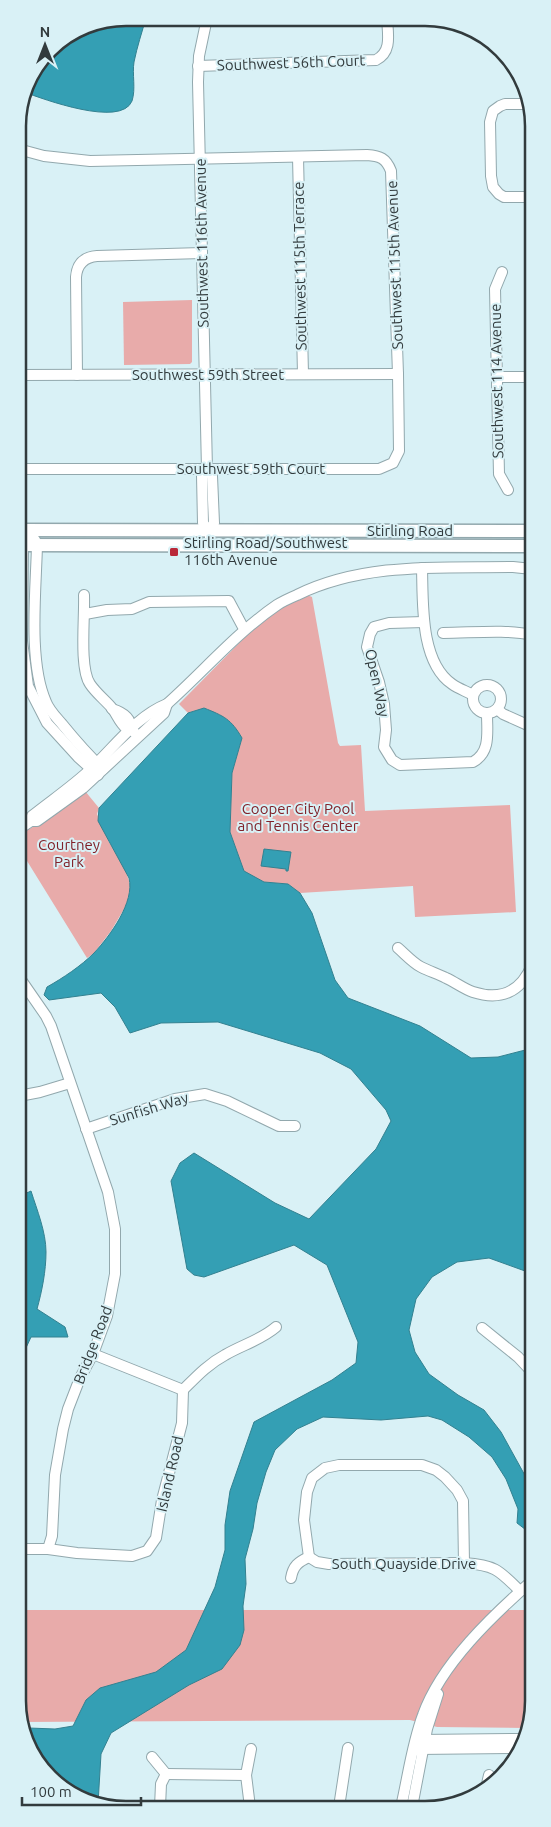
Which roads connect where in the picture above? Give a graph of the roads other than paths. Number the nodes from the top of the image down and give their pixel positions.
1 (205, 26) edge
2 (387, 26) edge
3 (198, 66) junction
4 (522, 104) edge
5 (26, 152) edge
6 (298, 157) junction
7 (200, 160) junction
8 (525, 197) edge
9 (202, 253) junction
10 (502, 272) dead end
11 (303, 374) junction
12 (398, 374) junction
13 (26, 375) edge
14 (77, 375) junction
15 (206, 375) junction
16 (497, 377) junction
17 (525, 377) edge
18 (26, 469) edge
19 (207, 469) junction
20 (508, 490) dead end
21 (26, 530) edge
22 (525, 531) edge
23 (26, 532) edge
24 (210, 532) junction
25 (26, 545) edge
26 (37, 545) junction
27 (210, 546) junction
28 (525, 546) edge
29 (422, 568) junction
30 (525, 568) edge
31 (84, 594) dead end
32 (85, 614) junction
33 (424, 622) junction
34 (244, 629) junction
35 (443, 633) dead end
36 (525, 633) edge
37 (26, 671) edge
38 (473, 695) junction
39 (167, 704) junction
40 (497, 709) junction
41 (487, 714) junction
42 (525, 724) edge
43 (131, 729) junction
44 (139, 737) junction
45 (97, 769) junction
46 (26, 824) edge
47 (398, 948) dead end
48 (525, 981) edge
49 (26, 988) edge
50 (70, 1083) junction
51 (26, 1095) edge
52 (296, 1126) dead end
53 (86, 1129) junction
54 (276, 1327) dead end
55 (482, 1328) dead end
56 (93, 1354) junction
57 (525, 1364) edge
58 (183, 1390) junction
59 (26, 1549) edge
60 (48, 1549) junction
61 (309, 1556) junction
62 (464, 1563) junction
63 (291, 1578) dead end
64 (525, 1587) edge
65 (520, 1591) junction
66 (517, 1739) edge
67 (419, 1744) junction
68 (348, 1748) dead end
69 (512, 1748) edge
70 (250, 1749) dead end
71 (152, 1757) dead end
72 (166, 1774) junction
73 (246, 1774) junction
74 (160, 1801) edge
75 (249, 1801) edge
76 (340, 1801) edge
77 (403, 1801) edge
78 (413, 1801) edge

1 - 3 street, Southwest 116th Avenue
2 - 3 street, Southwest 56th Court
3 - 7 street, Southwest 116th Avenue
4 - 8 street
5 - 7 street
6 - 7 street
6 - 11 street, Southwest 115th Terrace
6 - 12 street, Southwest 115th Avenue
7 - 9 street, Southwest 116th Avenue
9 - 14 street
9 - 15 street, Southwest 116th Avenue
10 - 16 street, Southwest 114 Avenue
11 - 12 street, Southwest 59th Street
11 - 15 street, Southwest 59th Street
12 - 19 street, Southwest 59th Court
13 - 14 street, Southwest 59th Street
14 - 15 street, Southwest 59th Street
15 - 19 street, Southwest 116th Avenue
16 - 17 street
16 - 20 street, Southwest 114 Avenue
18 - 19 street, Southwest 59th Court
19 - 24 street, Southwest 116th Avenue
21 - 24 main road, Stirling Road
22 - 24 main road, Stirling Road
23 - 26 street
24 - 27 street, Southwest 116th Avenue
25 - 26 main road, Stirling Road
26 - 27 main road, Stirling Road
26 - 45 street
27 - 28 main road, Stirling Road
29 - 30 street
29 - 33 street
29 - 34 street
31 - 32 street
32 - 34 street
32 - 43 street
33 - 38 street
33 - 41 street, Open Way
34 - 39 street
35 - 36 street
37 - 45 street
38 - 40 street
38 - 41 street
39 - 43 street
39 - 44 street
40 - 41 street
40 - 42 street
43 - 44 street
43 - 45 street
44 - 45 street
45 - 46 street
47 - 48 street
49 - 50 street, Bridge Road
50 - 51 street
50 - 53 street, Bridge Road
52 - 53 street, Sunfish Way
53 - 56 street, Bridge Road
54 - 58 street
55 - 57 street
56 - 58 street
56 - 60 street, Bridge Road
58 - 60 street, Island Road
59 - 60 street, Island Road
61 - 62 street, South Quayside Drive
61 - 62 street
61 - 63 street
62 - 65 street, South Quayside Drive
64 - 65 street
65 - 67 street
66 - 67 street
67 - 69 street
67 - 77 street
67 - 78 street
68 - 76 street
70 - 73 street
71 - 72 street
72 - 73 street
72 - 74 street
73 - 75 street

